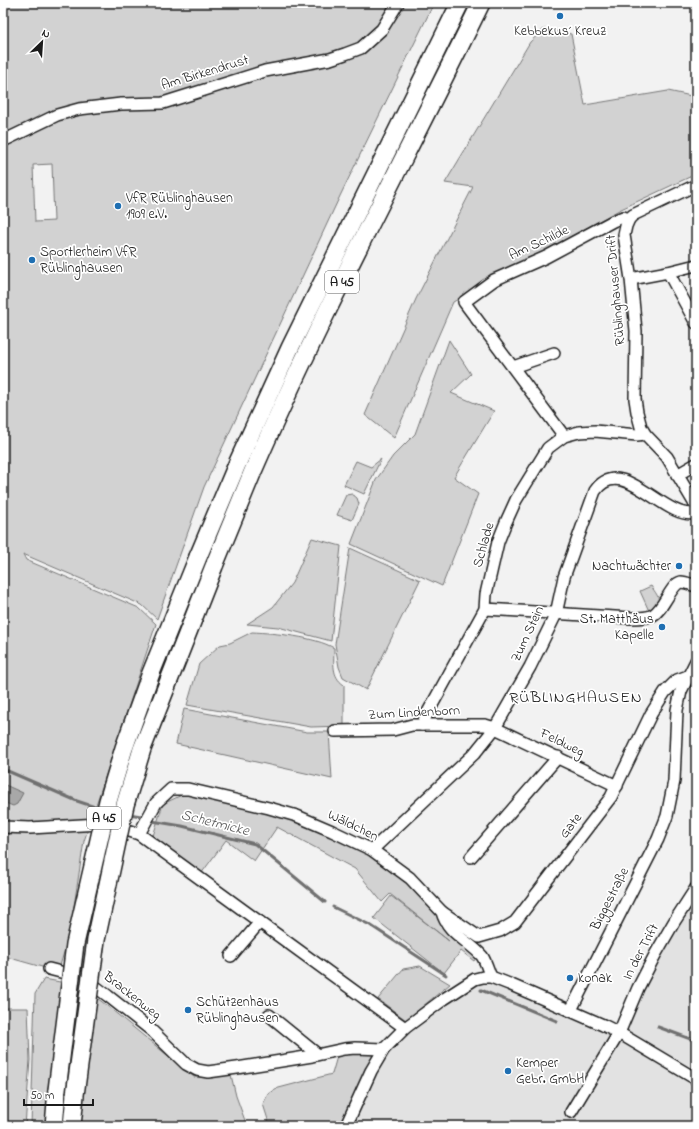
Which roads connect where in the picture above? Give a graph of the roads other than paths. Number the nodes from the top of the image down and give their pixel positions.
1 (398, 3) edge
2 (460, 3) edge
3 (481, 3) edge
4 (3, 141) edge
5 (696, 185) edge
6 (629, 219) junction
7 (696, 265) edge
8 (668, 272) junction
9 (631, 279) junction
10 (696, 323) edge
11 (554, 353) dead end
12 (513, 367) junction
13 (645, 434) junction
14 (564, 436) junction
15 (696, 464) edge
16 (677, 475) junction
17 (696, 506) edge
18 (696, 513) edge
19 (696, 586) edge
20 (485, 609) junction
21 (556, 614) junction
22 (696, 661) edge
23 (688, 676) junction
24 (422, 725) junction
25 (495, 728) junction
26 (335, 731) dead end
27 (558, 757) junction
28 (617, 786) junction
29 (3, 827) edge
30 (139, 834) junction
31 (372, 850) junction
32 (472, 857) dead end
33 (696, 888) edge
34 (442, 912) junction
35 (260, 922) junction
36 (232, 956) dead end
37 (49, 968) dead end
38 (491, 977) junction
39 (570, 1010) junction
40 (269, 1015) dead end
41 (405, 1028) junction
42 (619, 1033) junction
43 (384, 1049) junction
44 (317, 1054) junction
45 (696, 1080) edge
46 (571, 1112) dead end
47 (54, 1126) edge
48 (72, 1126) edge
49 (346, 1126) edge

1 - 4 street, Am Birkendrust
2 - 47 highway, A 45, bridge
3 - 48 highway, A 45, bridge
5 - 6 street, Rüblinghauser Drift
6 - 9 street, Rüblinghauser Drift
6 - 12 street, Am Schilde
7 - 8 street
8 - 9 street
8 - 10 street
9 - 13 street, Rüblinghauser Drift
11 - 12 street
12 - 14 street
13 - 14 street, Schlade
13 - 16 street, Rüblinghauser Drift
14 - 20 street, Schlade
15 - 16 street
16 - 17 street, Rüblinghauser Drift
18 - 21 street, Zum Stein
19 - 21 street
20 - 21 street
20 - 24 street, Schlade
21 - 25 street, Zum Stein
22 - 23 street, Biggestraße
23 - 28 street, Gate
23 - 39 street, Biggestraße
24 - 25 street, Zum Lindenborn
24 - 26 street, Zum Lindenborn
25 - 27 street, Feldweg
25 - 31 street, Zum Stein
27 - 28 street, Feldweg
27 - 32 street
28 - 34 street, Gate
29 - 30 street
30 - 31 street, Wäldchen
30 - 35 street
31 - 34 street, Wäldchen
33 - 42 street, In der Trift
34 - 38 street, Wäldchen
35 - 36 street
35 - 41 street
37 - 44 street, Brackenweg
38 - 39 street
38 - 41 street
39 - 42 street
40 - 44 street
41 - 43 street
42 - 45 street
42 - 46 street, In der Trift
43 - 44 street
43 - 49 street

